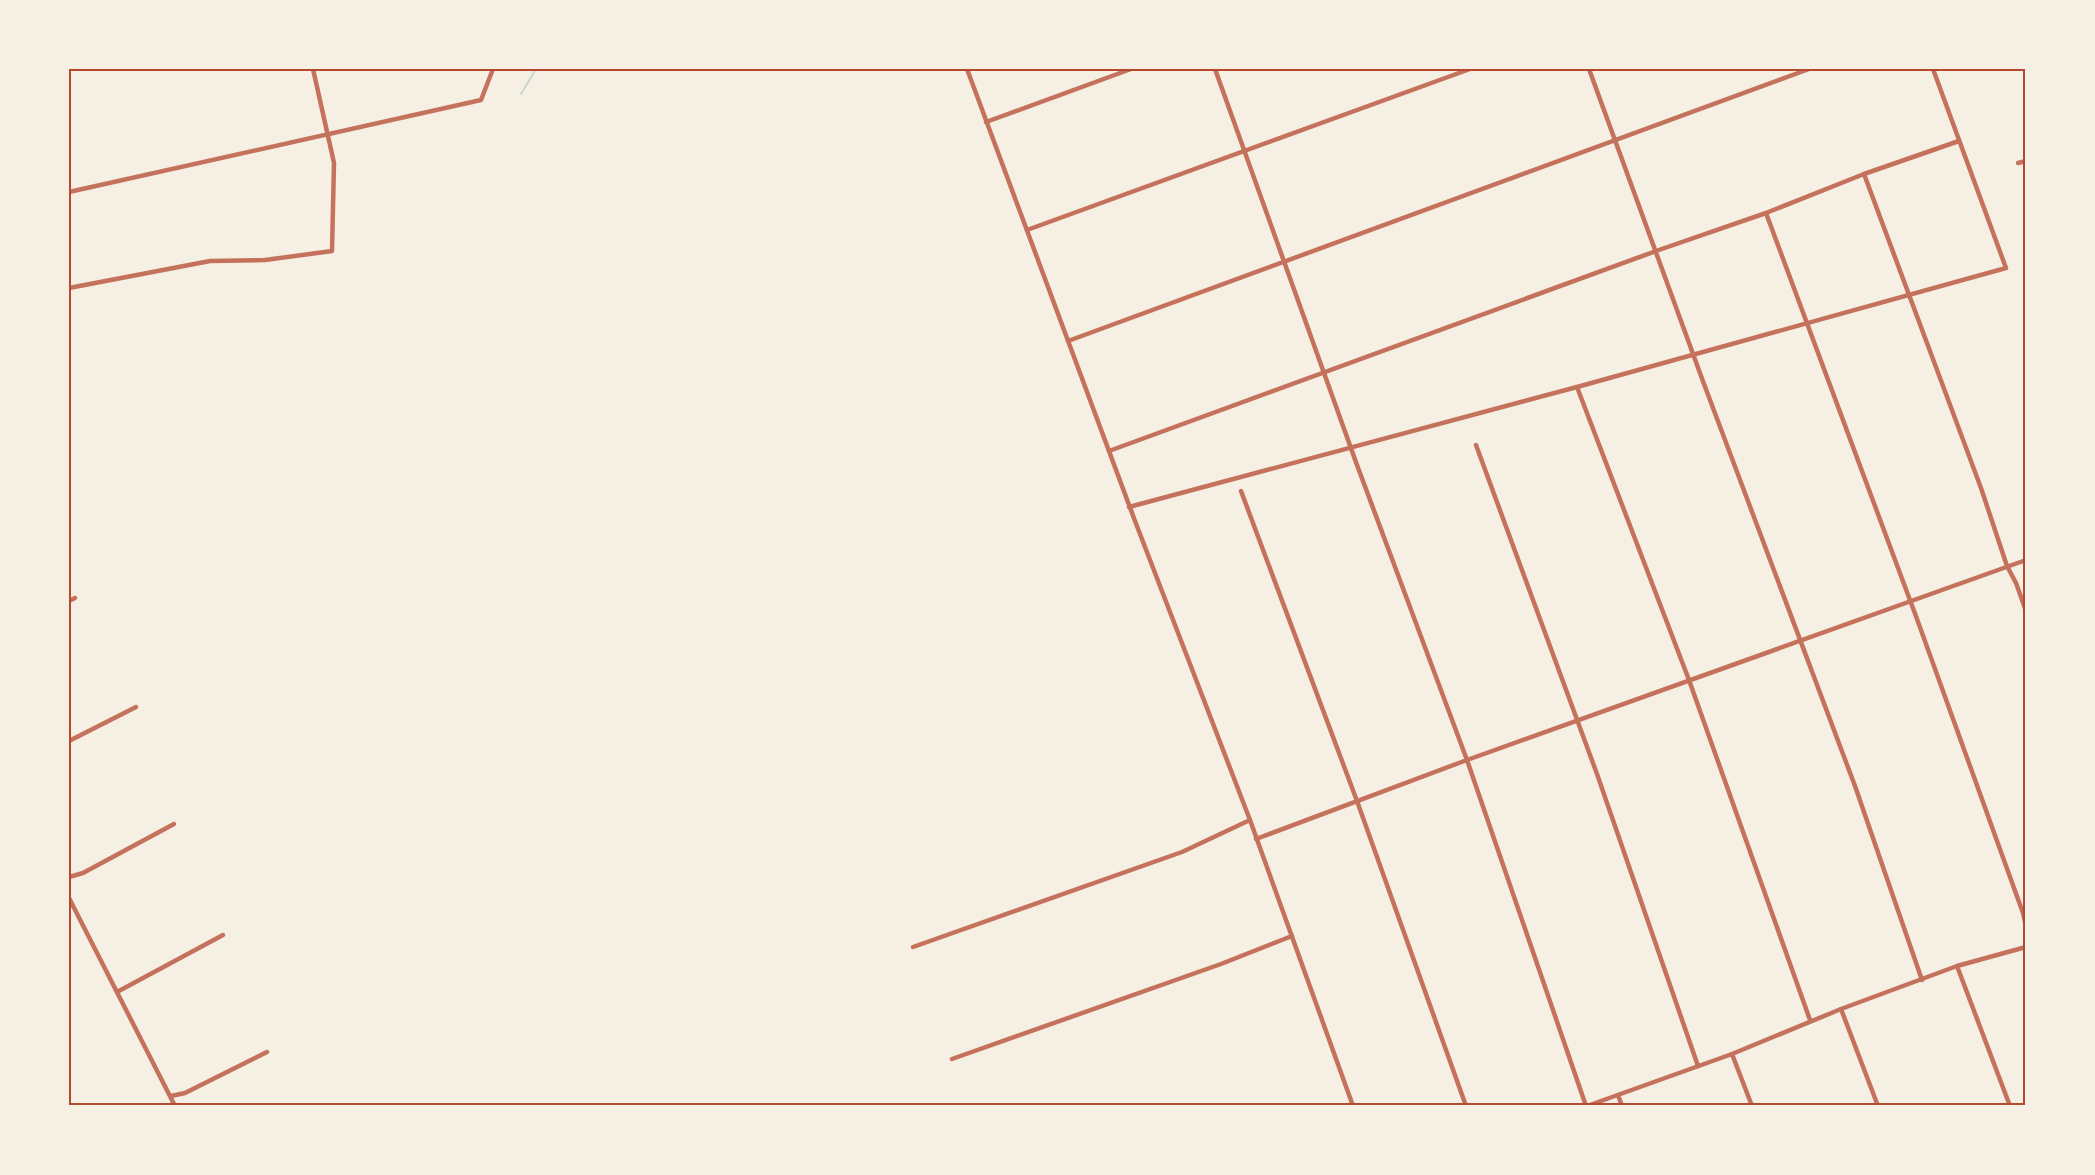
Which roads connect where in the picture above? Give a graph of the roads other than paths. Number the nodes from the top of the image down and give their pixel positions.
1 (314, 69) edge
2 (494, 69) edge
3 (967, 69) edge
4 (1131, 69) edge
5 (1215, 69) edge
6 (1470, 69) edge
7 (1589, 69) edge
8 (1809, 69) edge
9 (1933, 69) edge
10 (987, 122) junction
11 (327, 133) junction
12 (1615, 139) junction
13 (1959, 141) junction
14 (1245, 152) junction
15 (2026, 161) edge
16 (2018, 163) dead end
17 (1864, 174) junction
18 (69, 192) edge
19 (1766, 213) junction
20 (1027, 230) junction
21 (1656, 251) junction
22 (1284, 262) junction
23 (69, 288) edge
24 (1908, 295) junction
25 (1806, 323) junction
26 (1068, 341) junction
27 (1693, 354) junction
28 (1324, 372) junction
29 (1577, 387) junction
30 (1476, 445) dead end
31 (1351, 446) junction
32 (1109, 451) junction
33 (1241, 491) dead end
34 (1130, 507) junction
35 (2026, 560) edge
36 (2007, 566) junction
37 (75, 598) dead end
38 (69, 601) edge
39 (1911, 601) junction
40 (2026, 611) edge
41 (1801, 640) junction
42 (1689, 680) junction
43 (136, 707) dead end
44 (1577, 721) junction
45 (69, 741) edge
46 (1467, 760) junction
47 (1357, 801) junction
48 (1250, 820) junction
49 (174, 824) dead end
50 (1256, 839) junction
51 (69, 877) edge
52 (69, 897) edge
53 (2026, 926) edge
54 (223, 935) dead end
55 (1292, 936) junction
56 (913, 947) dead end
57 (2026, 947) edge
58 (1957, 966) junction
59 (1922, 980) junction
60 (117, 992) junction
61 (1840, 1009) junction
62 (1810, 1020) junction
63 (267, 1052) dead end
64 (1732, 1054) junction
65 (952, 1059) dead end
66 (1698, 1066) junction
67 (1618, 1095) junction
68 (171, 1096) junction
69 (175, 1106) edge
70 (1353, 1106) edge
71 (1466, 1106) edge
72 (1587, 1106) edge
73 (1622, 1106) edge
74 (1752, 1106) edge
75 (1878, 1106) edge
76 (2010, 1106) edge

1 - 11 street
2 - 11 street
3 - 10 street
4 - 10 street
5 - 14 street
6 - 14 street
7 - 12 street
8 - 12 street
9 - 13 street
10 - 20 street
11 - 18 street
11 - 23 street
12 - 21 street
12 - 22 street
13 - 17 street
13 - 24 street
14 - 20 street
14 - 22 street
15 - 16 street
17 - 19 street
17 - 24 street
19 - 21 street
19 - 25 street
20 - 26 street
21 - 27 street
21 - 28 street
22 - 26 street
22 - 28 street
24 - 25 street
24 - 36 street
25 - 27 street
25 - 39 street
26 - 32 street
27 - 29 street
27 - 41 street
28 - 31 street
28 - 32 street
29 - 31 street
29 - 42 street
30 - 44 street
31 - 34 street
31 - 46 street
32 - 34 street
33 - 47 street
34 - 48 street
35 - 36 street
36 - 39 street
36 - 40 street
37 - 38 street
39 - 41 street
39 - 53 street
41 - 42 street
41 - 59 street
42 - 44 street
42 - 62 street
43 - 45 street
44 - 46 street
44 - 66 street
46 - 47 street
46 - 72 street
47 - 50 street
47 - 71 street
48 - 50 street
48 - 56 street
49 - 51 street
50 - 55 street
52 - 60 street
54 - 60 street
55 - 65 street
55 - 70 street
57 - 58 street
58 - 59 street
58 - 76 street
59 - 61 street
60 - 68 street
61 - 62 street
61 - 75 street
62 - 64 street
63 - 68 street
64 - 66 street
64 - 74 street
66 - 67 street
67 - 72 street
67 - 73 street
68 - 69 street

